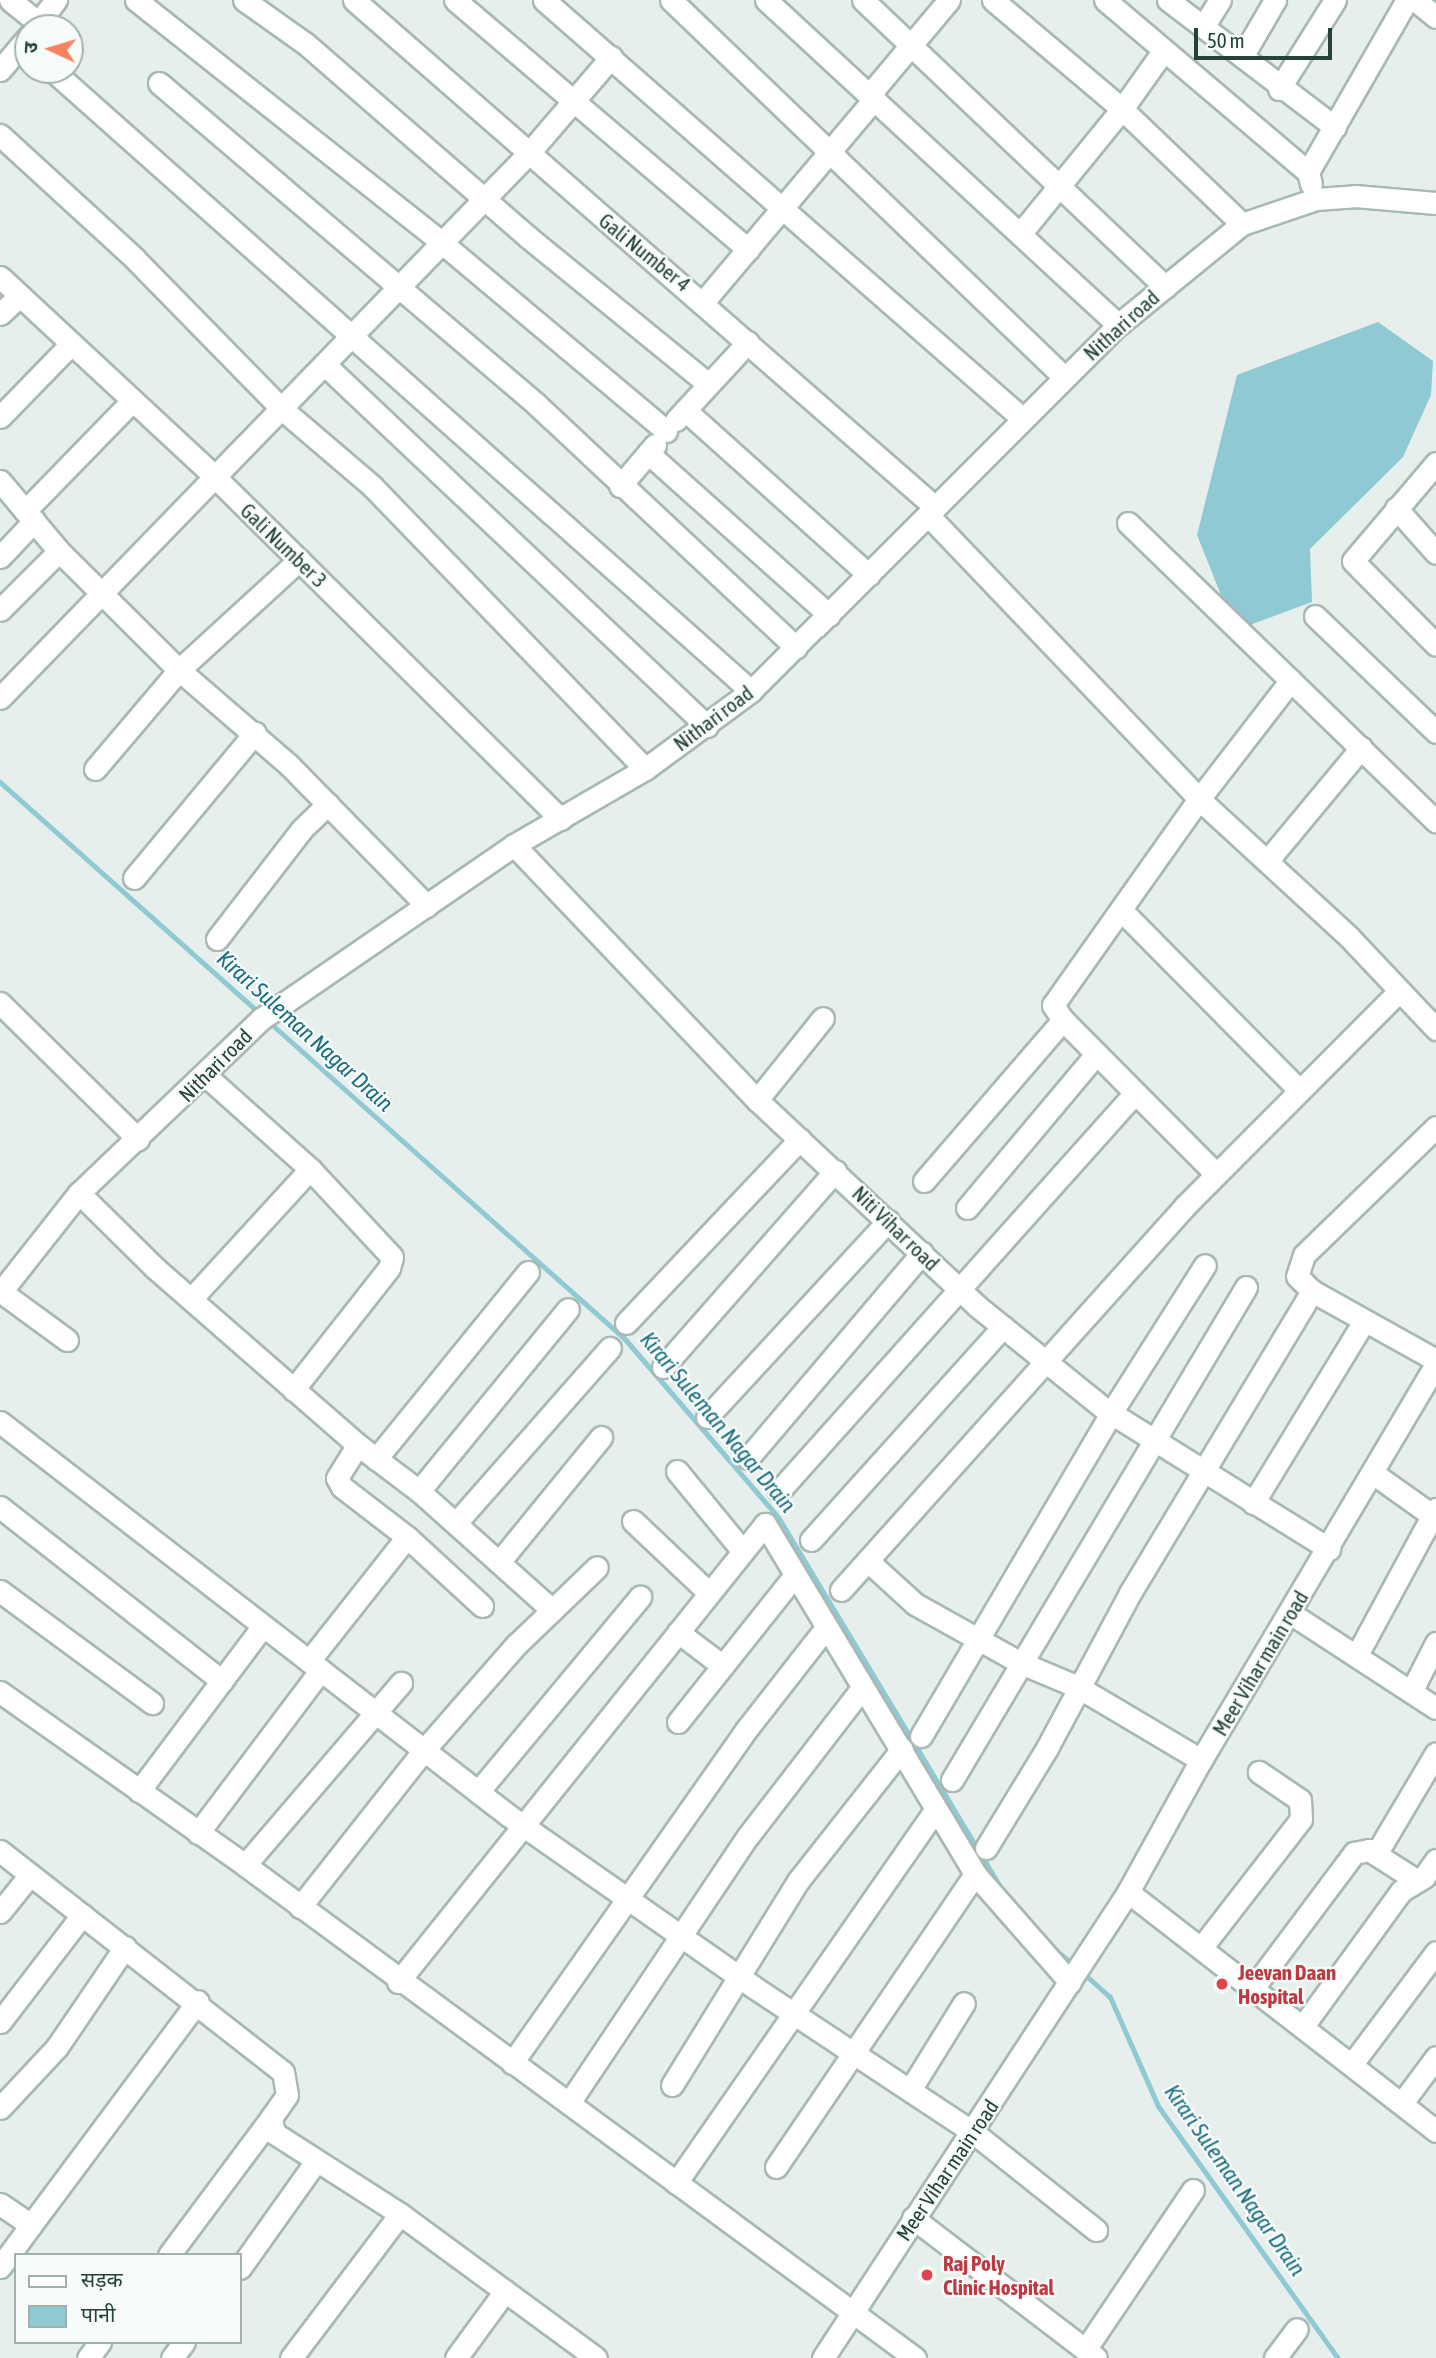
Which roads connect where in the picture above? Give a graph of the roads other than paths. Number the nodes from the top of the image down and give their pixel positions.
1 (56, 0) edge
2 (136, 0) edge
3 (244, 0) edge
4 (354, 0) edge
5 (455, 0) edge
6 (544, 0) edge
7 (671, 0) edge
8 (766, 0) edge
9 (863, 0) edge
10 (948, 0) edge
11 (992, 0) edge
12 (1105, 0) edge
13 (1168, 0) edge
14 (1220, 0) edge
15 (1275, 0) edge
16 (1335, 0) edge
17 (1407, 0) edge
18 (1415, 0) edge
19 (45, 14) edge
20 (1436, 17) edge
21 (1203, 27) junction
22 (912, 43) junction
23 (1164, 50) junction
24 (14, 52) edge
25 (1243, 55) junction
26 (611, 57) junction
27 (0, 70) edge
28 (159, 83) dead end
29 (68, 84) edge
30 (1279, 89) junction
31 (872, 96) junction
32 (573, 102) junction
33 (1122, 109) junction
34 (1335, 127) junction
35 (0, 135) edge
36 (830, 152) junction
37 (528, 154) junction
38 (1308, 172) junction
39 (1059, 187) junction
40 (483, 198) junction
41 (1316, 199) junction
42 (1436, 203) edge
43 (784, 206) junction
44 (1242, 224) junction
45 (1020, 234) junction
46 (441, 242) junction
47 (748, 249) junction
48 (0, 277) edge
49 (1165, 287) junction
50 (397, 288) junction
51 (19, 296) junction
52 (704, 301) junction
53 (0, 314) edge
54 (1118, 325) junction
55 (352, 335) junction
56 (748, 342) junction
57 (71, 344) junction
58 (324, 364) junction
59 (1065, 377) junction
60 (708, 384) junction
61 (132, 401) junction
62 (282, 409) junction
63 (685, 410) junction
64 (0, 417) edge
65 (1023, 419) junction
66 (666, 431) junction
67 (648, 453) junction
68 (1434, 470) edge
69 (216, 478) junction
70 (620, 486) junction
71 (4, 494) edge
72 (1396, 508) junction
73 (931, 511) junction
74 (30, 516) junction
75 (1128, 523) dead end
76 (60, 551) junction
77 (1436, 553) edge
78 (0, 557) edge
79 (299, 560) junction
80 (869, 575) junction
81 (104, 592) junction
82 (0, 610) edge
83 (829, 615) junction
84 (1315, 616) dead end
85 (1436, 645) edge
86 (796, 647) junction
87 (179, 670) junction
88 (1291, 680) junction
89 (751, 691) junction
90 (0, 698) edge
91 (706, 726) junction
92 (255, 733) junction
93 (1436, 733) edge
94 (1361, 748) junction
95 (95, 769) dead end
96 (645, 769) junction
97 (1199, 799) junction
98 (328, 804) junction
99 (561, 819) junction
100 (1436, 821) edge
101 (514, 845) junction
102 (1268, 860) junction
103 (134, 878) dead end
104 (427, 906) junction
105 (1121, 909) junction
106 (217, 939) dead end
107 (1399, 991) junction
108 (2, 1009) edge
109 (822, 1018) dead end
110 (1063, 1020) junction
111 (1436, 1028) edge
112 (1097, 1054) junction
113 (205, 1075) junction
114 (1299, 1090) junction
115 (1135, 1093) junction
116 (757, 1100) junction
117 (1436, 1128) edge
118 (138, 1139) junction
119 (800, 1139) junction
120 (310, 1169) junction
121 (835, 1171) junction
122 (1216, 1174) junction
123 (924, 1181) dead end
124 (79, 1193) junction
125 (967, 1208) dead end
126 (888, 1221) junction
127 (922, 1254) junction
128 (1205, 1265) dead end
129 (528, 1272) dead end
130 (1246, 1287) dead end
131 (959, 1289) junction
132 (1312, 1291) junction
133 (0, 1292) edge
134 (192, 1298) junction
135 (568, 1309) dead end
136 (1364, 1321) junction
137 (626, 1323) dead end
138 (1003, 1327) junction
139 (67, 1340) dead end
140 (610, 1348) dead end
141 (1436, 1362) edge
142 (1048, 1363) junction
143 (663, 1367) dead end
144 (293, 1390) junction
145 (1111, 1413) junction
146 (707, 1417) dead end
147 (0, 1422) edge
148 (601, 1437) dead end
149 (1152, 1439) junction
150 (358, 1445) junction
151 (748, 1458) dead end
152 (376, 1459) junction
153 (677, 1471) dead end
154 (1205, 1473) junction
155 (1374, 1474) junction
156 (419, 1490) junction
157 (779, 1491) dead end
158 (1253, 1503) junction
159 (0, 1507) edge
160 (1435, 1514) edge
161 (633, 1521) dead end
162 (456, 1522) junction
163 (407, 1537) junction
164 (811, 1540) dead end
165 (741, 1549) junction
166 (1329, 1549) junction
167 (500, 1561) junction
168 (869, 1562) junction
169 (597, 1567) dead end
170 (794, 1576) junction
171 (841, 1590) dead end
172 (0, 1591) edge
173 (708, 1591) junction
174 (640, 1597) dead end
175 (482, 1606) dead end
176 (552, 1610) junction
177 (1290, 1613) junction
178 (263, 1626) junction
179 (825, 1629) junction
180 (678, 1632) junction
181 (980, 1640) junction
182 (1436, 1643) edge
183 (1358, 1653) junction
184 (1021, 1663) junction
185 (315, 1665) junction
186 (723, 1666) junction
187 (222, 1681) junction
188 (401, 1683) dead end
189 (1078, 1687) junction
190 (862, 1688) junction
191 (1412, 1690) junction
192 (0, 1692) edge
193 (152, 1703) dead end
194 (1436, 1708) edge
195 (374, 1711) junction
196 (678, 1722) dead end
197 (921, 1736) dead end
198 (902, 1749) junction
199 (424, 1750) junction
200 (1436, 1753) edge
201 (1201, 1760) junction
202 (1259, 1772) dead end
203 (952, 1780) dead end
204 (139, 1791) junction
205 (478, 1792) junction
206 (935, 1811) junction
207 (522, 1825) junction
208 (198, 1833) junction
209 (986, 1848) dead end
210 (0, 1851) edge
211 (1376, 1854) junction
212 (1436, 1860) edge
213 (245, 1865) junction
214 (975, 1874) junction
215 (30, 1875) junction
216 (1416, 1880) junction
217 (1128, 1892) junction
218 (627, 1899) junction
219 (300, 1907) junction
220 (0, 1912) edge
221 (82, 1915) junction
222 (681, 1937) junction
223 (125, 1947) junction
224 (1201, 1948) junction
225 (1436, 1952) edge
226 (1076, 1974) junction
227 (740, 1978) junction
228 (398, 1982) junction
229 (1253, 1988) junction
230 (198, 2001) junction
231 (964, 2003) dead end
232 (794, 2014) junction
233 (0, 2022) edge
234 (1303, 2026) junction
235 (852, 2052) junction
236 (1436, 2057) edge
237 (512, 2063) junction
238 (1352, 2064) junction
239 (671, 2085) dead end
240 (910, 2090) junction
241 (569, 2103) junction
242 (1402, 2103) junction
243 (0, 2108) edge
244 (271, 2119) junction
245 (1436, 2131) edge
246 (974, 2133) junction
247 (316, 2161) junction
248 (776, 2167) dead end
249 (676, 2183) junction
250 (1193, 2190) dead end
251 (0, 2204) edge
252 (400, 2214) junction
253 (913, 2218) junction
254 (31, 2225) junction
255 (1096, 2230) dead end
256 (170, 2253) edge
257 (242, 2265) edge
258 (0, 2267) edge
259 (505, 2291) junction
260 (853, 2314) junction
261 (1297, 2329) dead end
262 (572, 2351) edge
263 (1090, 2354) edge
264 (291, 2358) edge
265 (456, 2358) edge
266 (596, 2358) edge
267 (823, 2358) edge
268 (915, 2358) edge
269 (1275, 2358) edge

1 - 19 street
2 - 46 street
3 - 40 street
4 - 37 street, Gali Number 4
5 - 32 street
6 - 26 street
7 - 36 street
8 - 31 street
9 - 22 street
10 - 22 street
11 - 33 street
12 - 23 street
13 - 21 street
14 - 21 street
15 - 25 street
16 - 30 street
17 - 34 street
18 - 20 street
21 - 25 street
22 - 31 street
22 - 39 street
23 - 33 street
23 - 38 street
24 - 27 street
25 - 30 street
26 - 32 street
26 - 43 street
28 - 50 street
29 - 55 street
30 - 34 street
31 - 36 street
31 - 45 street
32 - 37 street
32 - 47 street
33 - 39 street
33 - 44 street
34 - 38 street
35 - 62 street
36 - 43 street
36 - 59 street
37 - 40 street
37 - 52 street, Gali Number 4
38 - 41 street
39 - 45 street
39 - 49 street
40 - 46 street
40 - 60 street
41 - 42 street, Nithari road
41 - 44 street, Nithari road
43 - 47 street
43 - 65 street
44 - 49 street, Nithari road
45 - 54 street
46 - 50 street
46 - 66 street
47 - 52 street
48 - 51 street, Gali Number 3
49 - 54 street, Nithari road
50 - 55 street
50 - 70 street
51 - 53 street
51 - 57 street, Gali Number 3
52 - 56 street, Gali Number 4
54 - 59 street, Nithari road
55 - 58 street
55 - 89 street
56 - 60 street
56 - 73 street, Gali Number 4
57 - 61 street, Gali Number 3
57 - 64 street
58 - 62 street
58 - 91 street
59 - 65 street, Nithari road
60 - 63 street
61 - 69 street, Gali Number 3
61 - 74 street
62 - 69 street
62 - 96 street
63 - 66 street
63 - 80 street
65 - 73 street, Nithari road
66 - 67 street
67 - 70 street
67 - 83 street
68 - 72 street
69 - 79 street, Gali Number 3
69 - 81 street
70 - 86 street
71 - 74 street
72 - 77 street
72 - 85 street
73 - 80 street, Nithari road
73 - 97 street, Gali Number 4
74 - 76 street
74 - 78 street
75 - 88 street
76 - 81 street
76 - 82 street
79 - 87 street
79 - 99 street, Gali Number 3
80 - 83 street, Nithari road
81 - 87 street
81 - 90 street
83 - 86 street, Nithari road
84 - 93 street
86 - 89 street, Nithari road
87 - 92 street
87 - 95 street
88 - 94 street
88 - 97 street
89 - 91 street, Nithari road
91 - 96 street, Nithari road
92 - 98 street
92 - 103 street
94 - 100 street
94 - 102 street
96 - 99 street, Nithari road
97 - 102 street, Gali Number 4
97 - 105 street
98 - 104 street
98 - 106 street
99 - 101 street, Nithari road
101 - 104 street, Nithari road
101 - 116 street, Niti Vihar road
102 - 107 street, Gali Number 4
104 - 113 street, Nithari road
105 - 110 street
105 - 114 street
107 - 111 street, Gali Number 4
107 - 114 street
108 - 118 street
109 - 116 street
110 - 112 street
110 - 123 street
112 - 115 street
112 - 125 street
113 - 118 street, Nithari road
113 - 120 street
114 - 122 street
115 - 122 street
115 - 131 street
116 - 119 street, Niti Vihar road
117 - 132 street
118 - 124 street, Nithari road
119 - 121 street, Niti Vihar road
119 - 137 street
120 - 134 street
120 - 144 street
121 - 126 street, Niti Vihar road
121 - 143 street
122 - 142 street
124 - 133 street, Nithari road
124 - 134 street
126 - 127 street, Niti Vihar road
126 - 146 street
127 - 131 street, Niti Vihar road
127 - 151 street
128 - 145 street
129 - 152 street
130 - 149 street
131 - 138 street, Niti Vihar road
131 - 157 street
132 - 136 street
132 - 154 street
133 - 139 street
134 - 144 street
135 - 156 street
136 - 141 street
136 - 158 street
138 - 142 street, Niti Vihar road
138 - 164 street
140 - 162 street
141 - 155 street, Meer Vihar main road
142 - 145 street, Niti Vihar road
142 - 168 street
144 - 150 street
145 - 149 street, Niti Vihar road
145 - 181 street
147 - 178 street
148 - 167 street
149 - 154 street, Niti Vihar road
149 - 184 street
150 - 152 street
150 - 163 street
152 - 156 street
153 - 165 street
154 - 158 street, Niti Vihar road
154 - 189 street
155 - 160 street
155 - 166 street, Meer Vihar main road
156 - 162 street
158 - 166 street, Niti Vihar road
159 - 187 street
160 - 183 street
161 - 173 street
162 - 167 street
163 - 175 street
163 - 185 street
165 - 170 street
165 - 173 street
166 - 177 street, Meer Vihar main road
167 - 176 street
168 - 171 street
168 - 181 street
169 - 176 street
170 - 179 street
170 - 186 street
172 - 193 street
173 - 180 street
174 - 205 street
176 - 199 street
177 - 183 street
177 - 201 street, Meer Vihar main road
178 - 185 street
178 - 187 street
179 - 190 street
179 - 218 street
180 - 186 street
180 - 207 street
181 - 184 street
181 - 197 street
182 - 191 street
183 - 191 street
184 - 189 street
184 - 203 street
185 - 195 street
185 - 208 street
186 - 196 street
187 - 204 street
188 - 195 street
189 - 201 street
189 - 209 street
190 - 198 street
190 - 222 street
191 - 194 street
192 - 204 street
195 - 199 street
195 - 213 street
198 - 206 street
198 - 227 street
199 - 205 street
199 - 219 street
200 - 211 street
201 - 217 street, Meer Vihar main road
202 - 224 street
204 - 208 street
205 - 207 street
206 - 214 street
206 - 232 street
207 - 218 street
207 - 228 street
208 - 213 street
210 - 215 street
211 - 216 street
211 - 229 street
212 - 216 street
213 - 219 street
214 - 226 street
214 - 235 street
215 - 220 street
215 - 221 street
216 - 234 street
217 - 224 street
217 - 226 street, Meer Vihar main road
218 - 222 street
218 - 237 street
219 - 228 street
221 - 223 street
221 - 233 street
222 - 227 street
222 - 241 street
223 - 230 street
223 - 243 street
224 - 229 street
225 - 238 street
226 - 246 street, Meer Vihar main road
227 - 232 street
227 - 239 street
228 - 237 street
229 - 234 street
230 - 244 street
230 - 254 street
231 - 240 street
232 - 235 street
232 - 249 street
234 - 238 street
235 - 240 street
235 - 248 street
236 - 242 street
237 - 241 street
238 - 242 street
240 - 246 street
241 - 249 street
242 - 245 street
244 - 247 street
244 - 256 street
246 - 253 street, Meer Vihar main road
246 - 255 street
247 - 252 street
247 - 257 street
249 - 260 street
250 - 263 street
251 - 254 street
252 - 259 street
252 - 264 street
253 - 260 street, Meer Vihar main road
253 - 263 street
254 - 258 street
259 - 262 street
259 - 265 street
260 - 267 street, Meer Vihar main road
260 - 268 street
261 - 269 street
262 - 266 street

